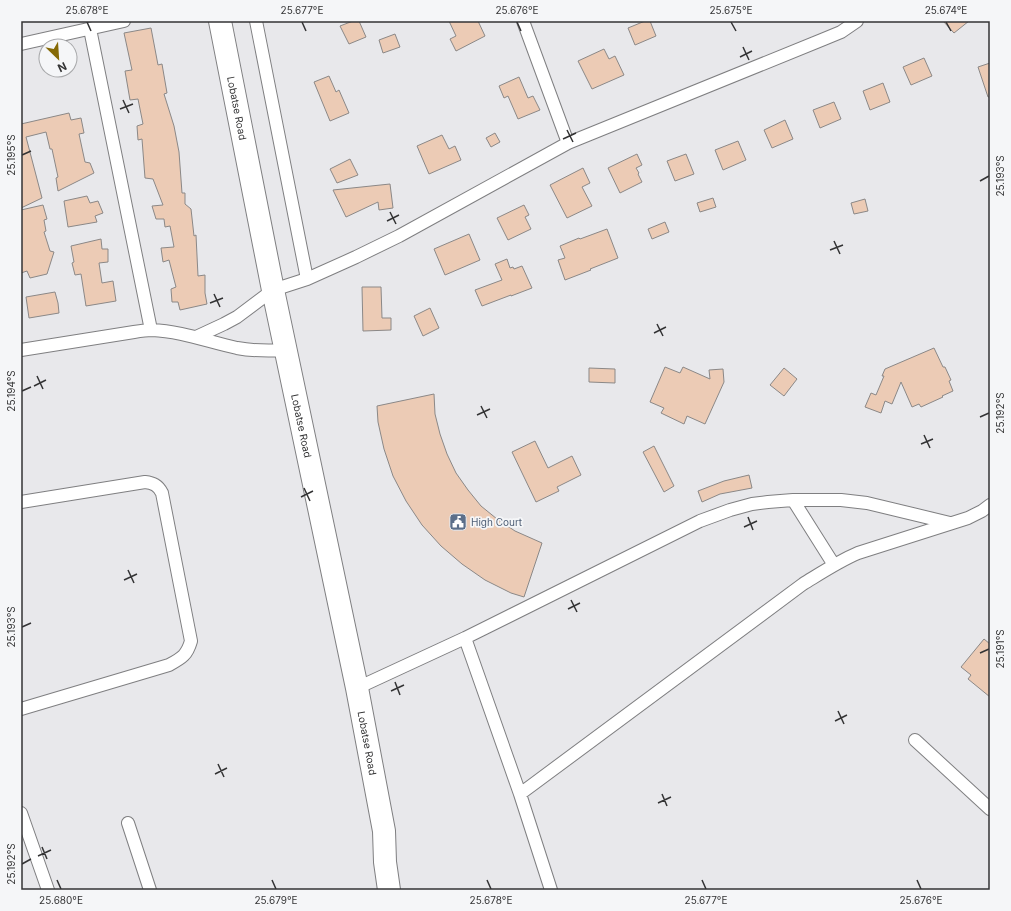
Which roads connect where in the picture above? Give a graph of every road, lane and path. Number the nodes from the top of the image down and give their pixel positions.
1 (124, 21) edge
2 (220, 21) edge
3 (256, 21) edge
4 (523, 21) edge
5 (857, 21) edge
6 (90, 29) junction
7 (21, 44) edge
8 (568, 142) junction
9 (307, 278) junction
10 (273, 290) junction
11 (150, 330) junction
12 (196, 337) junction
13 (21, 350) edge
14 (286, 350) junction
15 (793, 500) junction
16 (21, 502) edge
17 (990, 505) edge
18 (950, 523) junction
19 (834, 565) junction
20 (465, 638) junction
21 (357, 688) junction
22 (21, 709) edge
23 (915, 740) dead end
24 (520, 794) junction
25 (990, 808) edge
26 (21, 814) edge
27 (128, 823) dead end
28 (384, 831) junction
29 (48, 890) edge
30 (150, 890) edge
31 (389, 890) edge
32 (401, 890) edge
33 (551, 890) edge

1 - 6 street
2 - 10 highway, Lobatse Road
3 - 9 street
4 - 8 street
5 - 8 street
6 - 7 street
6 - 11 street
8 - 9 street
9 - 10 street
10 - 12 street
10 - 14 highway, Lobatse Road
11 - 12 street
11 - 13 street
12 - 14 street
14 - 21 highway, Lobatse Road
15 - 18 street
15 - 19 street
15 - 20 street
16 - 22 street
17 - 18 street
18 - 19 street
19 - 24 street
20 - 21 street
20 - 24 street
21 - 28 highway, Lobatse Road
23 - 25 street
24 - 33 street
26 - 29 street
27 - 30 street
28 - 31 highway, Lobatse Road
28 - 32 highway, Lobatse Road

